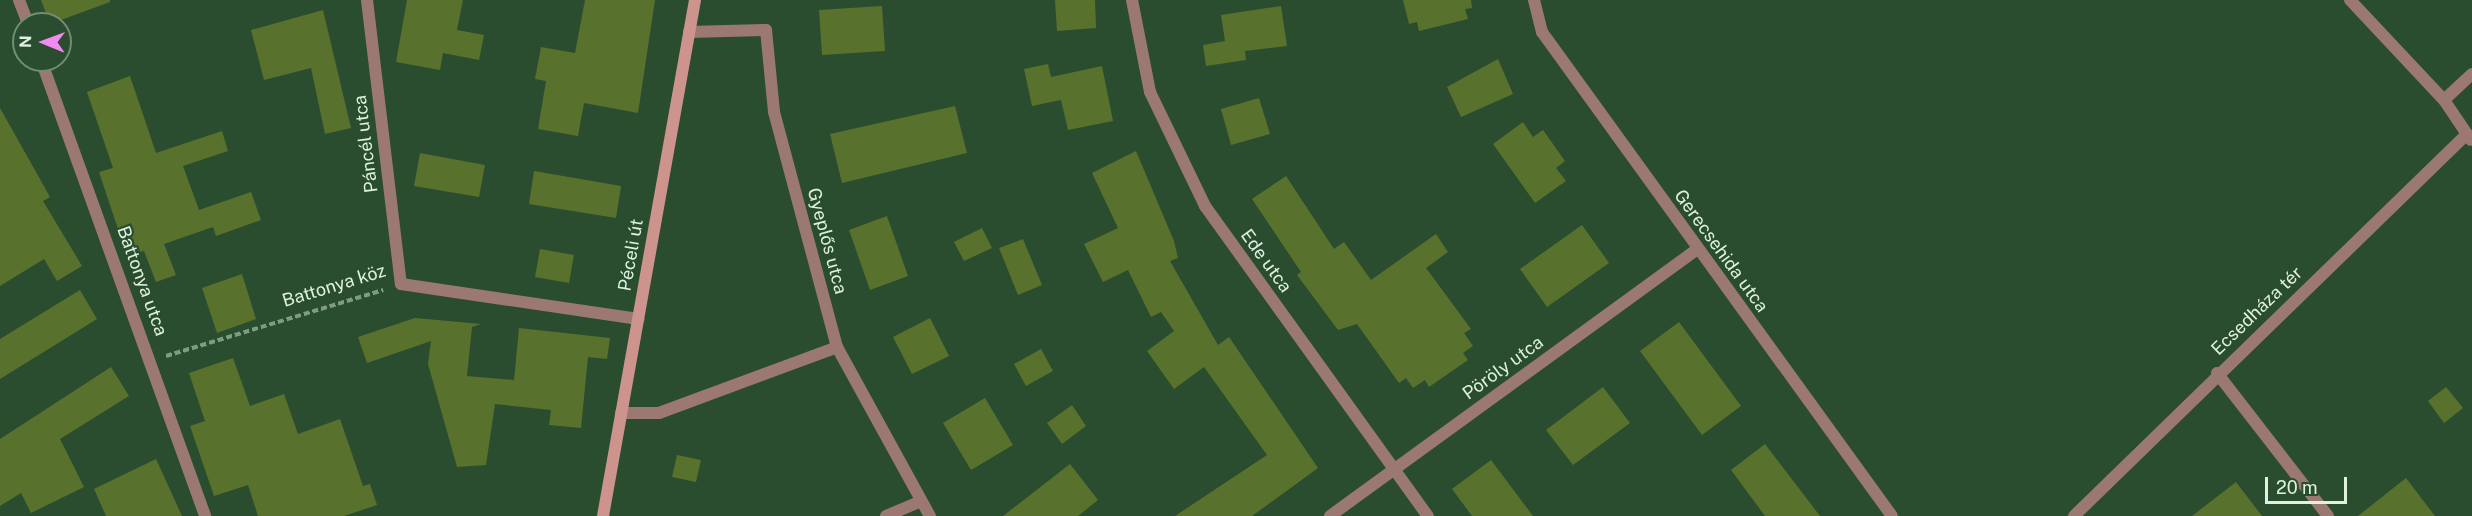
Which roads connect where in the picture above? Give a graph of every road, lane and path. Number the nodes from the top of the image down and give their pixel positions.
1 (367, 0) edge
2 (695, 0) edge
3 (1132, 0) edge
4 (1534, 0) edge
5 (2350, 0) edge
6 (689, 32) junction
7 (45, 72) edge
8 (2472, 74) edge
9 (2444, 100) junction
10 (2469, 138) edge
11 (1697, 249) junction
12 (400, 284) junction
13 (638, 319) junction
14 (837, 347) junction
15 (152, 360) junction
16 (2217, 373) junction
17 (621, 413) junction
18 (1394, 470) junction
19 (919, 502) junction
20 (205, 516) edge
21 (603, 516) edge
22 (886, 516) edge
23 (930, 516) edge
24 (1330, 516) edge
25 (1428, 516) edge
26 (1892, 516) edge
27 (2074, 516) edge
28 (2328, 516) edge

1 - 12 street, Páncél utca
2 - 6 main road, Péceli út
3 - 18 street, Ede utca
4 - 11 street, Gerecsehida utca
5 - 9 street
6 - 13 main road, Péceli út
6 - 14 street, Gyeplős utca
7 - 15 street, Battonya utca
8 - 9 street
9 - 10 street
10 - 16 street, Ecsedháza tér
11 - 18 street, Pöröly utca
11 - 26 street, Gerecsehida utca
12 - 13 street, Battonya köz
12 - 15 path, Battonya köz
13 - 17 main road, Péceli út
14 - 17 street
14 - 19 street, Gyeplős utca
15 - 20 street, Battonya utca
16 - 27 street, Ecsedháza tér
16 - 28 street
17 - 21 main road, Péceli út
18 - 24 street, Pöröly utca
18 - 25 street, Ede utca
19 - 22 street
19 - 23 street, Gyeplős utca

